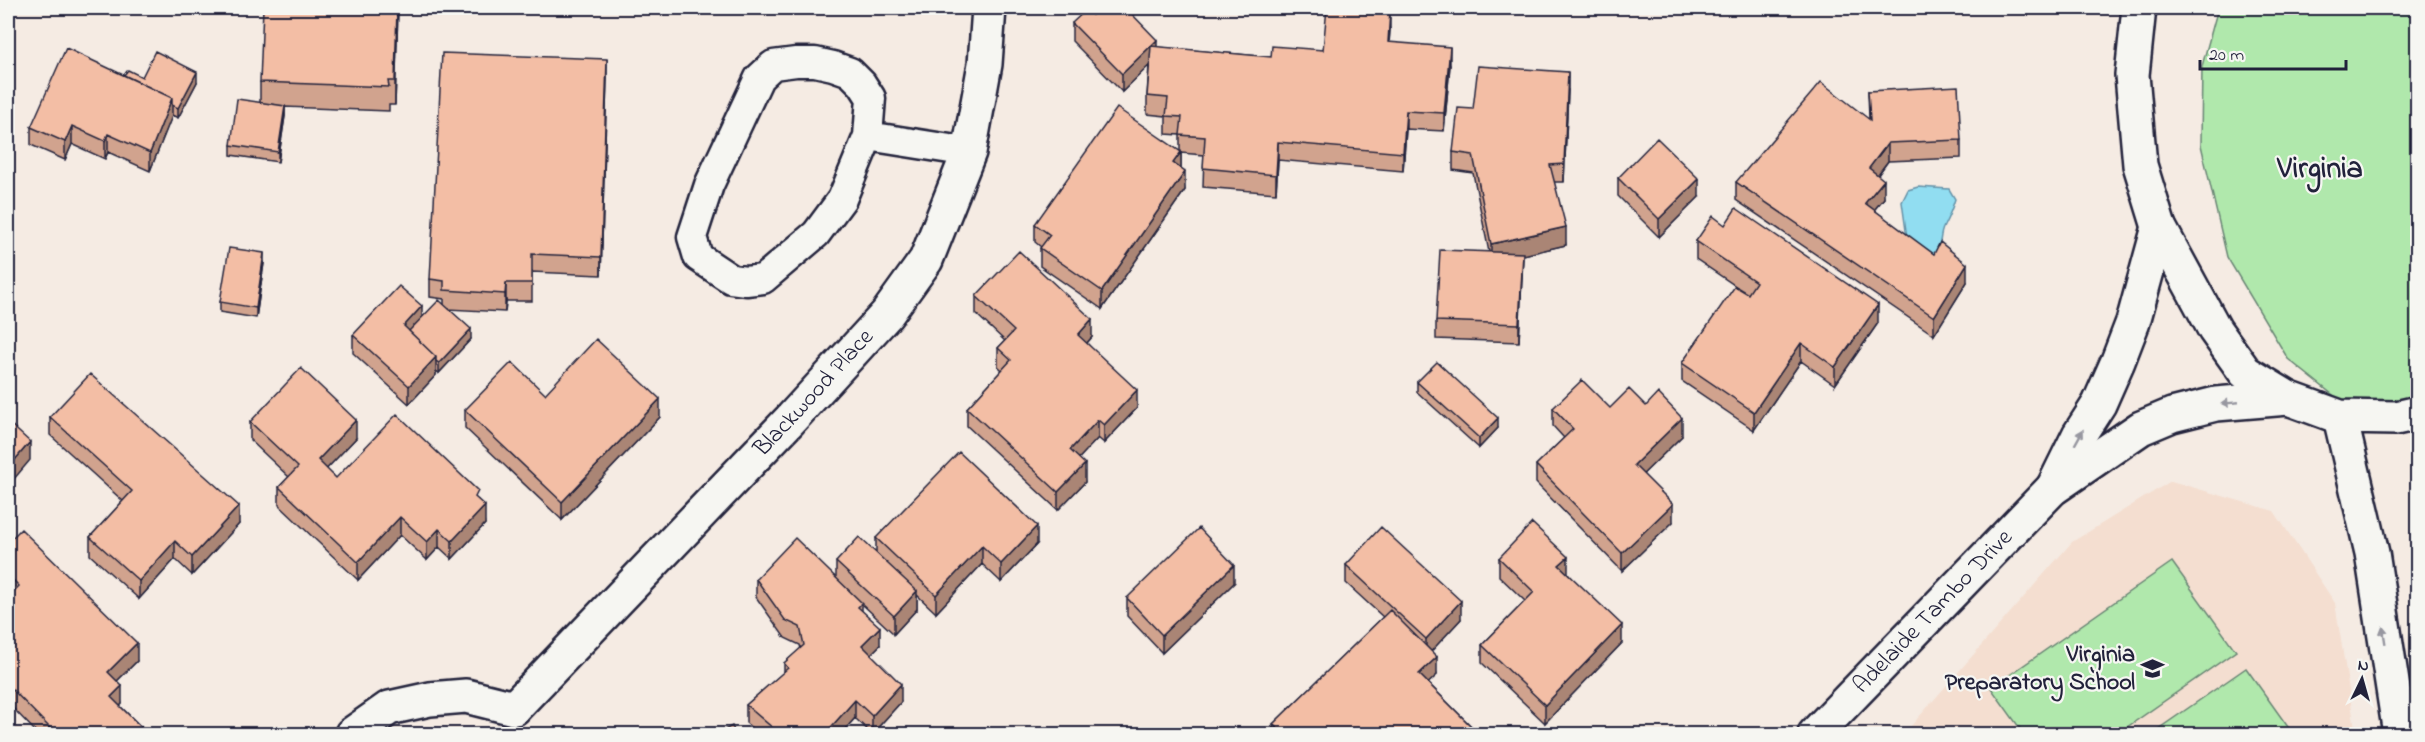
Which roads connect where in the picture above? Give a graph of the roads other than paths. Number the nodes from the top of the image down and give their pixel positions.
1 (989, 8) edge
2 (2139, 8) edge
3 (868, 136) junction
4 (969, 152) junction
5 (2159, 227) junction
6 (2288, 398) junction
7 (2418, 412) edge
8 (2340, 417) junction
9 (2052, 489) junction
10 (516, 722) edge
11 (352, 735) edge
12 (1815, 735) edge
13 (2400, 735) edge

1 - 4 street, Blackwood Place
2 - 5 street
3 - 3 lane
3 - 4 lane
4 - 10 street, Blackwood Place
5 - 6 street
9 -> 5 street, Adelaide Tambo Drive
6 - 8 street
6 -> 9 street, Adelaide Tambo Drive
7 - 8 street
13 -> 8 street
9 - 12 street, Adelaide Tambo Drive
10 - 11 street, Blackwood Place

